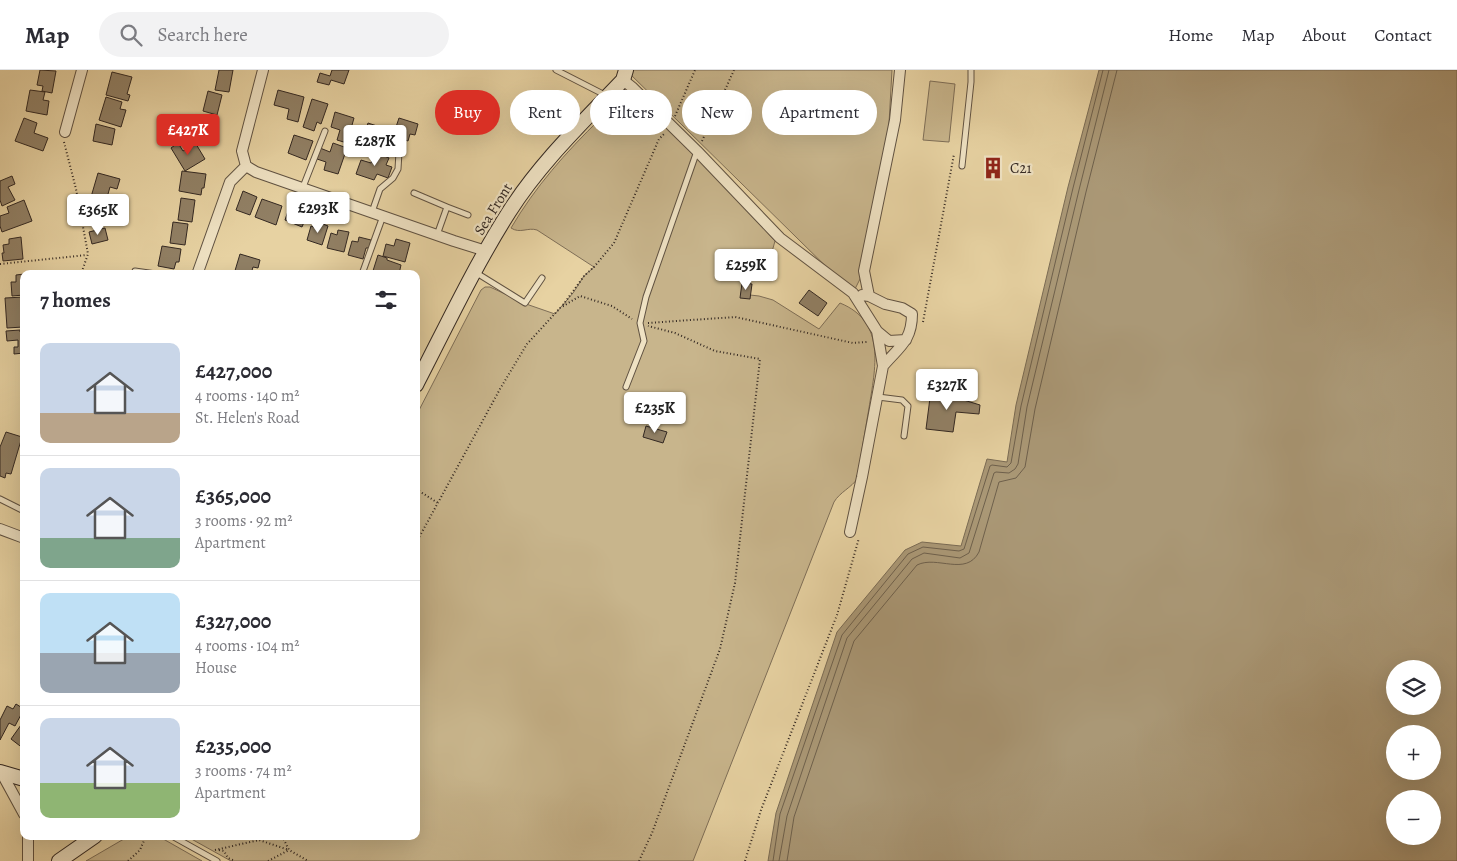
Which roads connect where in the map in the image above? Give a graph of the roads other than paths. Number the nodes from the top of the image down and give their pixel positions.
1 (82, 70) edge
2 (263, 70) edge
3 (556, 70) edge
4 (900, 70) edge
5 (971, 70) edge
6 (624, 75) edge
7 (595, 90) edge
8 (612, 90) edge
9 (590, 115) edge
10 (325, 131) dead end
11 (65, 132) road end
12 (697, 151) junction
13 (399, 152) dead end
14 (246, 166) junction
15 (962, 166) dead end
16 (303, 187) junction
17 (414, 193) dead end
18 (447, 207) junction
19 (372, 212) junction
20 (468, 215) dead end
21 (383, 216) junction
22 (437, 235) junction
23 (486, 251) junction
24 (199, 270) edge
25 (363, 270) edge
26 (475, 272) junction
27 (542, 278) dead end
28 (853, 293) junction
29 (869, 296) junction
30 (878, 336) junction
31 (906, 340) junction
32 (883, 366) junction
33 (420, 377) edge
34 (626, 387) dead end
35 (878, 397) junction
36 (904, 436) dead end
37 (0, 499) edge
38 (20, 509) edge
39 (0, 529) edge
40 (850, 532) dead end
41 (20, 535) edge
42 (0, 772) edge
43 (20, 778) edge
44 (20, 807) edge
45 (28, 840) edge
46 (89, 840) edge
47 (179, 840) edge
48 (28, 861) edge
49 (59, 861) edge
50 (217, 861) edge

1 - 11 street
2 - 14 street
3 - 7 lane
4 - 29 street
5 - 15 lane
6 - 8 street, Sea Front
6 - 12 street
9 - 23 street, Sea Front
10 - 16 lane
12 - 28 street
12 - 34 lane
13 - 19 lane
14 - 16 street
14 - 24 street
16 - 19 street
17 - 18 lane
18 - 20 lane
18 - 22 lane
19 - 21 street
21 - 22 street
21 - 25 lane
22 - 23 street
23 - 26 street, Sea Front
26 - 27 lane
26 - 33 street, Sea Front
28 - 29 street
28 - 30 street
29 - 31 street
30 - 31 street
30 - 32 street
31 - 32 street
32 - 35 street
35 - 36 lane
35 - 40 street
37 - 38 lane
39 - 41 street
42 - 43 street
42 - 44 street
45 - 48 street
46 - 49 street
47 - 50 lane

